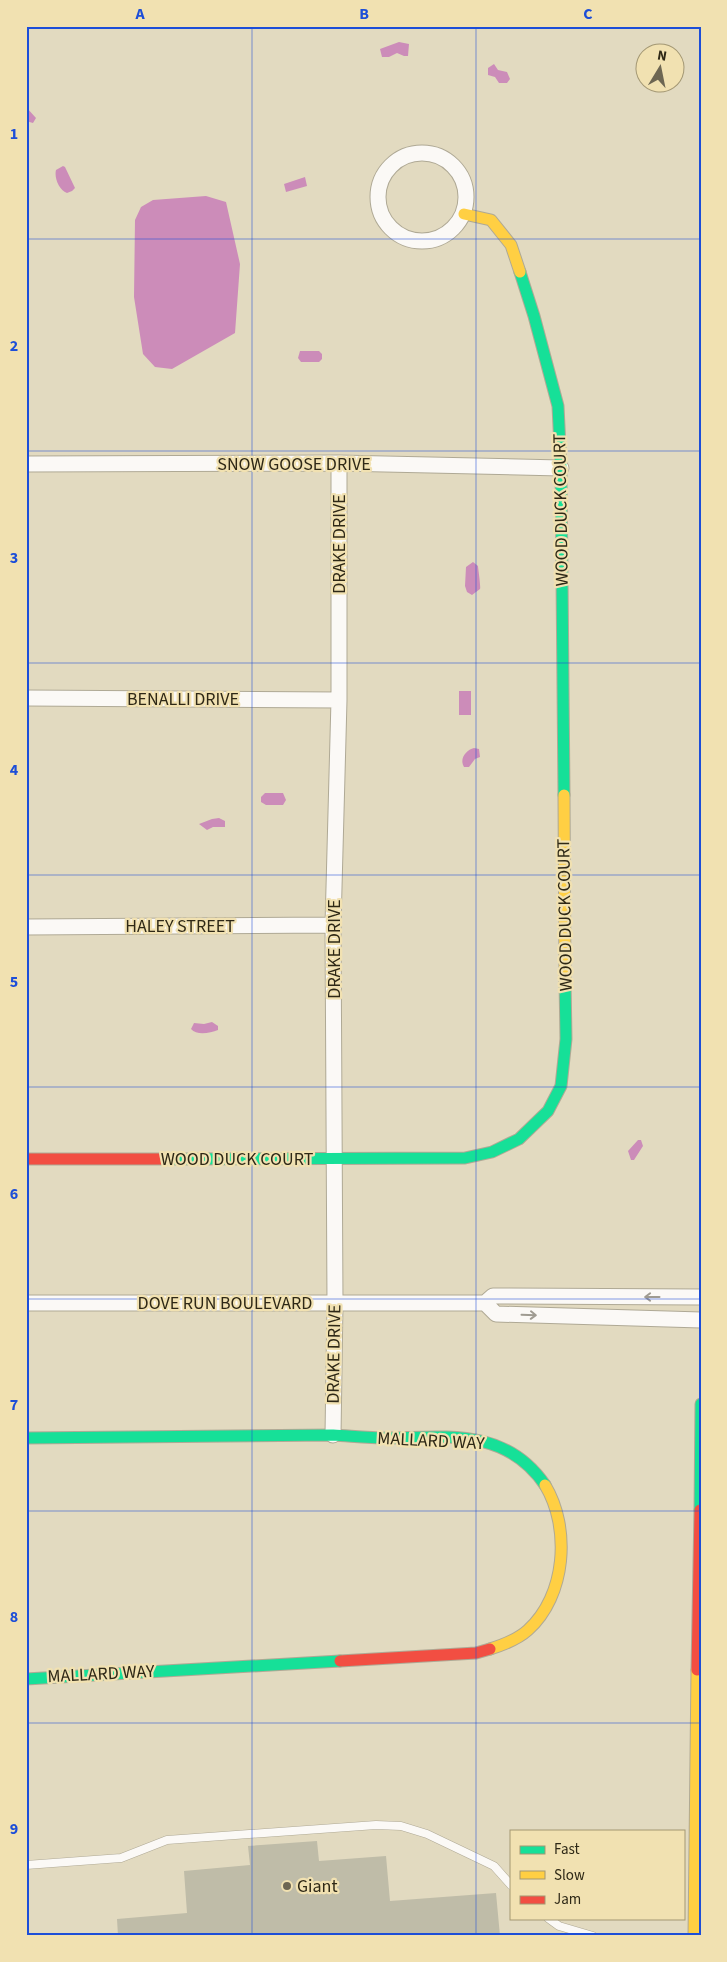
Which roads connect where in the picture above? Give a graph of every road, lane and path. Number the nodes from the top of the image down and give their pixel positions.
1 (464, 214) junction
2 (339, 463) junction
3 (26, 464) edge
4 (561, 468) junction
5 (26, 698) edge
6 (339, 700) junction
7 (333, 925) junction
8 (26, 927) edge
9 (26, 1159) edge
10 (334, 1159) junction
11 (701, 1298) edge
12 (26, 1303) edge
13 (335, 1303) junction
14 (485, 1303) junction
15 (701, 1320) edge
16 (701, 1404) edge
17 (333, 1435) junction
18 (26, 1438) edge
19 (26, 1679) edge
20 (26, 1864) edge
21 (510, 1884) edge
22 (551, 1920) edge
23 (593, 1936) edge
24 (694, 1936) edge

1 - 1 street
1 - 4 street, WOOD DUCK COURT
2 - 3 street, SNOW GOOSE DRIVE
2 - 4 street, SNOW GOOSE DRIVE
2 - 6 street, DRAKE DRIVE
4 - 10 street, WOOD DUCK COURT
5 - 6 street, BENALLI DRIVE
6 - 7 street, DRAKE DRIVE
7 - 8 street, HALEY STREET
7 - 10 street, DRAKE DRIVE
9 - 10 street, WOOD DUCK COURT
10 - 13 street, DRAKE DRIVE
11 -> 14 street, DOVE RUN BOULEVARD
12 - 13 street, DOVE RUN BOULEVARD
13 - 14 street, DOVE RUN BOULEVARD
13 - 17 street, DRAKE DRIVE
14 -> 15 street, DOVE RUN BOULEVARD
16 - 24 street
17 - 18 street, MALLARD WAY
17 - 19 street, MALLARD WAY
20 - 21 lane
22 - 23 lane

